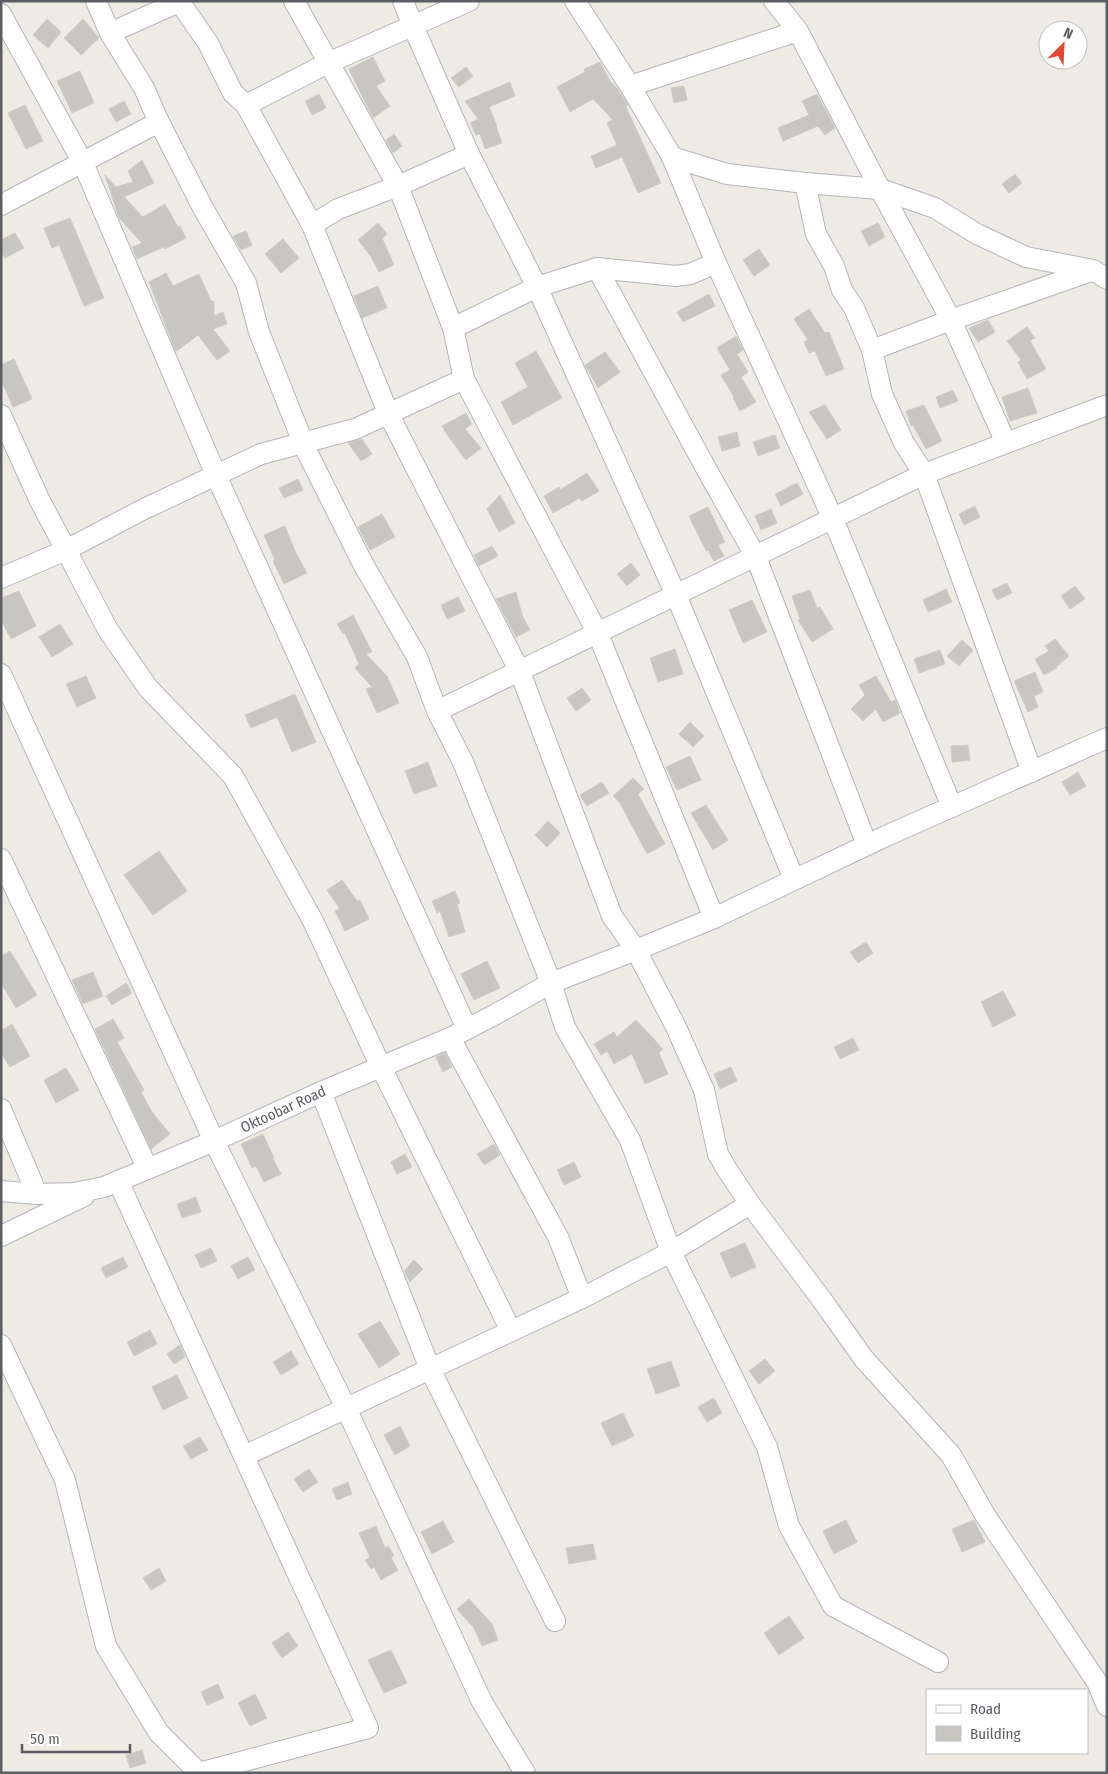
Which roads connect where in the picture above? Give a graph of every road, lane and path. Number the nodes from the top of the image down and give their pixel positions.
1 (96, 1) edge
2 (294, 1) edge
3 (403, 1) edge
4 (469, 1) edge
5 (576, 1) edge
6 (774, 1) edge
7 (179, 2) edge
8 (1, 14) edge
9 (412, 26) junction
10 (798, 31) junction
11 (110, 33) junction
12 (328, 63) junction
13 (630, 86) junction
14 (246, 105) junction
15 (159, 122) junction
16 (469, 154) junction
17 (672, 158) junction
18 (83, 163) junction
19 (805, 183) junction
20 (398, 186) junction
21 (880, 189) junction
22 (1, 205) edge
23 (312, 224) junction
24 (716, 263) junction
25 (597, 268) junction
26 (1102, 271) edge
27 (537, 287) junction
28 (951, 320) junction
29 (453, 328) junction
30 (872, 350) junction
31 (464, 379) junction
32 (1107, 405) edge
33 (1, 414) edge
34 (389, 415) junction
35 (303, 443) junction
36 (1006, 443) junction
37 (924, 474) junction
38 (216, 475) junction
39 (832, 519) junction
40 (66, 550) junction
41 (756, 557) junction
42 (1, 578) edge
43 (676, 595) junction
44 (598, 634) junction
45 (520, 672) junction
46 (1, 674) edge
47 (437, 711) junction
48 (1107, 738) edge
49 (1032, 772) junction
50 (952, 807) junction
51 (867, 844) junction
52 (1, 858) edge
53 (794, 879) junction
54 (714, 918) junction
55 (636, 950) junction
56 (551, 983) junction
57 (458, 1034) junction
58 (381, 1067) junction
59 (321, 1092) junction
60 (1, 1109) edge
61 (214, 1141) junction
62 (148, 1168) junction
63 (111, 1184) junction
64 (1, 1191) edge
65 (37, 1194) junction
66 (750, 1204) junction
67 (1, 1236) edge
68 (671, 1252) junction
69 (582, 1298) junction
70 (511, 1331) junction
71 (1, 1345) edge
72 (430, 1369) junction
73 (346, 1408) junction
74 (244, 1456) junction
75 (555, 1621) dead end
76 (938, 1662) dead end
77 (1107, 1706) edge
78 (199, 1773) edge
79 (526, 1773) edge

1 - 11 street
2 - 12 street
3 - 9 street
4 - 9 street
5 - 13 street
6 - 10 street
7 - 11 street
7 - 14 street
8 - 18 street
9 - 12 street
9 - 16 street
10 - 13 street
10 - 21 street
11 - 15 street
12 - 14 street
12 - 20 street
13 - 17 street
14 - 23 street
15 - 18 street
15 - 35 street
16 - 20 street
16 - 27 street
17 - 19 street
17 - 24 street
18 - 22 street
18 - 38 street
19 - 21 street
19 - 30 street
20 - 23 street
20 - 29 street
21 - 26 street
21 - 28 street
23 - 34 street
24 - 25 street
24 - 39 street
25 - 27 street
25 - 41 street
26 - 28 street
27 - 29 street
27 - 43 street
28 - 30 street
28 - 36 street
29 - 31 street
30 - 37 street
31 - 34 street
31 - 44 street
32 - 36 street
33 - 40 street
34 - 35 street
34 - 45 street
35 - 38 street
35 - 47 street
36 - 37 street
37 - 39 street
37 - 49 street
38 - 40 street
38 - 57 street
39 - 41 street
39 - 50 street
40 - 42 street
40 - 58 street
41 - 43 street
41 - 51 street
43 - 44 street
43 - 53 street
44 - 45 street
44 - 54 street
45 - 47 street
45 - 55 street
46 - 61 street
47 - 56 street
48 - 49 street, Oktoobar Road
49 - 50 street, Oktoobar Road
50 - 51 street, Oktoobar Road
51 - 53 street, Oktoobar Road
52 - 62 street
53 - 54 street, Oktoobar Road
54 - 55 street, Oktoobar Road
55 - 56 street, Oktoobar Road
55 - 66 street
56 - 57 street, Oktoobar Road
56 - 68 street
57 - 58 street, Oktoobar Road
57 - 69 street
58 - 59 street, Oktoobar Road
58 - 70 street
59 - 61 street, Oktoobar Road
59 - 72 street
60 - 65 street
61 - 62 street, Oktoobar Road
61 - 73 street
62 - 63 street, Oktoobar Road
63 - 65 street, Oktoobar Road
63 - 67 street
63 - 74 street
64 - 65 street, Oktoobar Road
66 - 68 street
66 - 77 street
68 - 69 street
68 - 76 street
69 - 70 street
70 - 72 street
71 - 78 street
72 - 73 street
72 - 75 street
73 - 74 street
73 - 79 street
74 - 78 street

